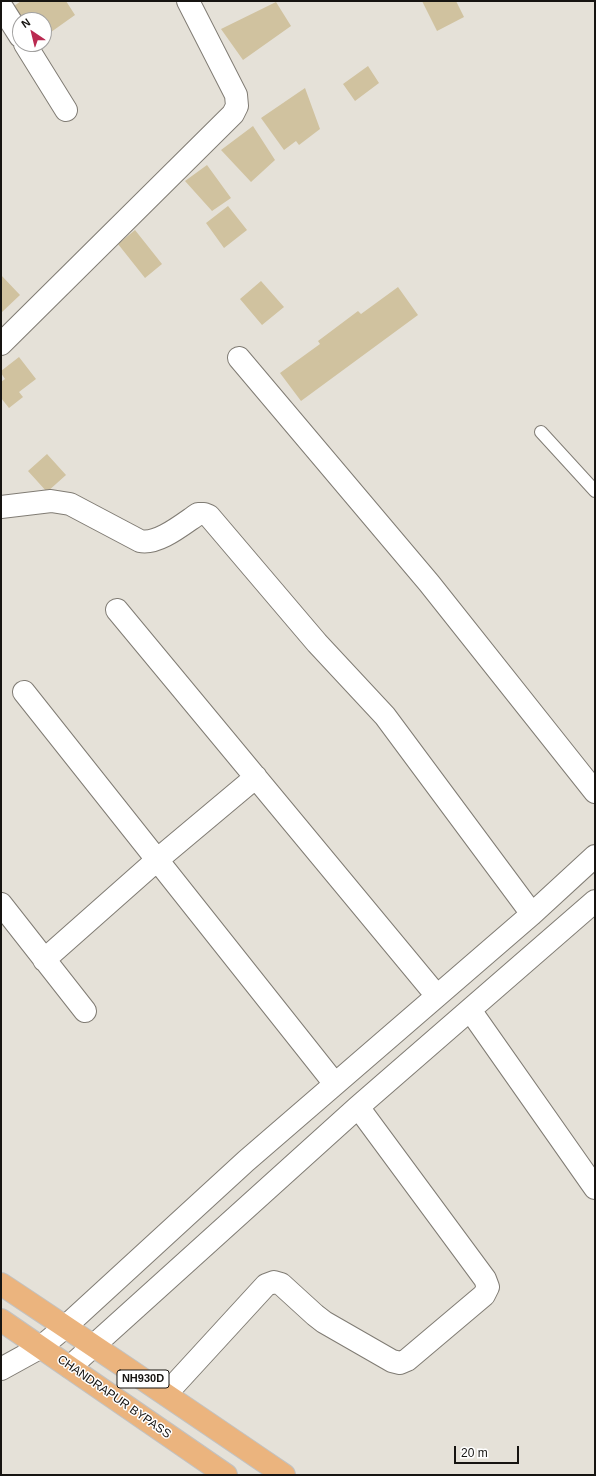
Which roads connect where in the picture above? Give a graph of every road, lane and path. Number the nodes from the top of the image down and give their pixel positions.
1 (188, 1) edge
2 (4, 7) edge
3 (12, 22) edge
4 (30, 52) edge
5 (66, 110) dead end
6 (1, 344) edge
7 (239, 358) dead end
8 (541, 432) dead end
9 (595, 491) edge
10 (1, 507) edge
11 (117, 610) dead end
12 (24, 692) dead end
13 (256, 777) junction
14 (595, 792) edge
15 (595, 856) edge
16 (157, 860) junction
17 (595, 901) edge
18 (1, 904) edge
19 (532, 914) junction
20 (44, 960) junction
21 (437, 996) junction
22 (470, 1010) junction
23 (85, 1011) dead end
24 (335, 1084) junction
25 (358, 1107) junction
26 (595, 1188) edge
27 (1, 1284) edge
28 (1, 1320) edge
29 (65, 1326) junction
30 (92, 1346) junction
31 (41, 1347) junction
32 (70, 1367) junction
33 (1, 1369) edge
34 (166, 1394) junction
35 (226, 1475) edge
36 (284, 1475) edge

1 - 6 street
2 - 3 street
4 - 5 street
7 - 14 street
8 - 9 lane
10 - 19 street
11 - 13 street
12 - 16 street
13 - 16 street
13 - 21 street
15 - 19 street
16 - 20 street
16 - 24 street
17 - 22 street
18 - 20 street
19 - 21 street
20 - 23 street
21 - 24 street
22 - 25 street
22 - 26 street
24 - 29 street
25 - 30 street
25 - 34 street
27 - 29 highway, NH930D
28 - 31 highway, CHANDRAPUR BYPASS / NH930D
29 - 30 highway, NH930D
29 - 31 street
30 - 32 street
30 - 34 highway, NH930D
31 - 32 highway, CHANDRAPUR BYPASS / NH930D
31 - 33 street
32 - 35 highway, CHANDRAPUR BYPASS / NH930D
34 - 36 highway, NH930D

